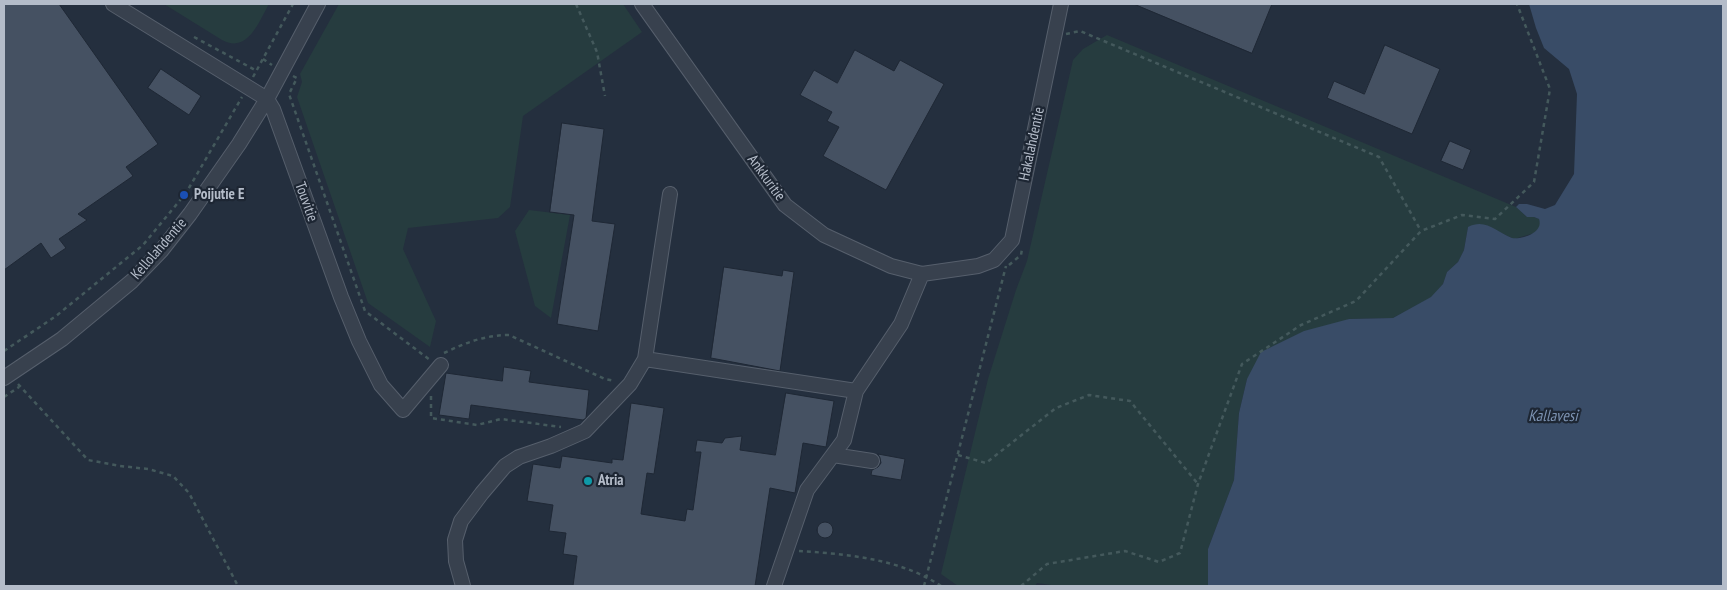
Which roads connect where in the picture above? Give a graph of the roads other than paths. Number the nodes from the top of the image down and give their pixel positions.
1 (113, 4) edge
2 (318, 4) edge
3 (642, 4) edge
4 (1061, 4) edge
5 (267, 99) junction
6 (670, 194) dead end
7 (978, 266) joint
8 (922, 274) junction
9 (645, 359) junction
10 (440, 360) road end
11 (4, 378) edge
12 (856, 391) junction
13 (833, 454) junction
14 (872, 461) dead end
15 (463, 586) edge
16 (774, 586) edge

1 - 5 street
2 - 5 street, Kellolahdentie
3 - 8 street, Ankkuritie
4 - 7 street, Hakalahdentie
5 - 10 street, Touvitie
5 - 11 street, Kellolahdentie
6 - 9 street
7 - 8 street, Ankkuritie
8 - 12 street
9 - 12 street
9 - 15 street
12 - 13 street
13 - 14 street
13 - 16 street

